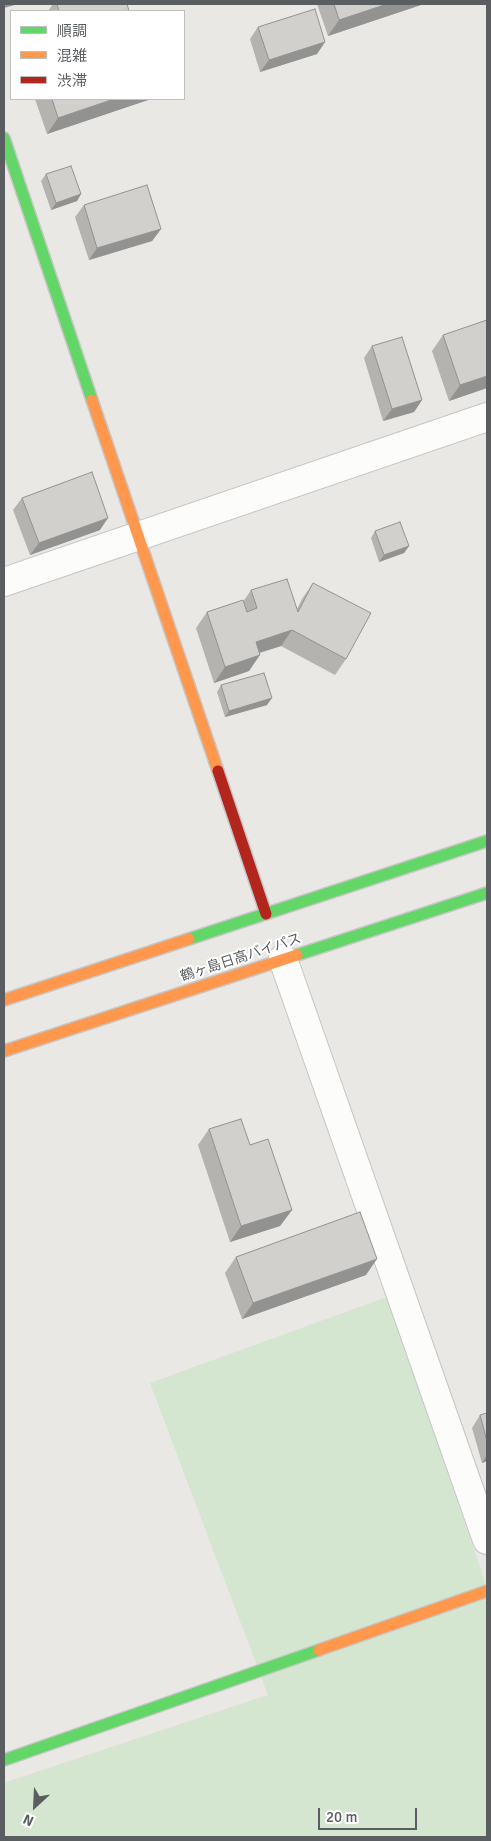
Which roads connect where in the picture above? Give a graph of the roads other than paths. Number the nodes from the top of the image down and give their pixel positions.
1 (4, 138) edge
2 (487, 417) edge
3 (139, 536) junction
4 (4, 582) edge
5 (487, 842) edge
6 (487, 892) edge
7 (266, 914) junction
8 (283, 959) junction
9 (4, 1000) edge
10 (4, 1051) edge
11 (487, 1540) edge
12 (487, 1591) edge
13 (4, 1760) edge

1 - 3 main road
2 - 3 street
3 - 4 street
3 - 7 main road
5 - 7 main road
6 - 8 main road, 鶴ヶ島日高バイパス
7 - 9 main road
8 - 10 main road, 鶴ヶ島日高バイパス
8 - 11 street
12 - 13 main road

